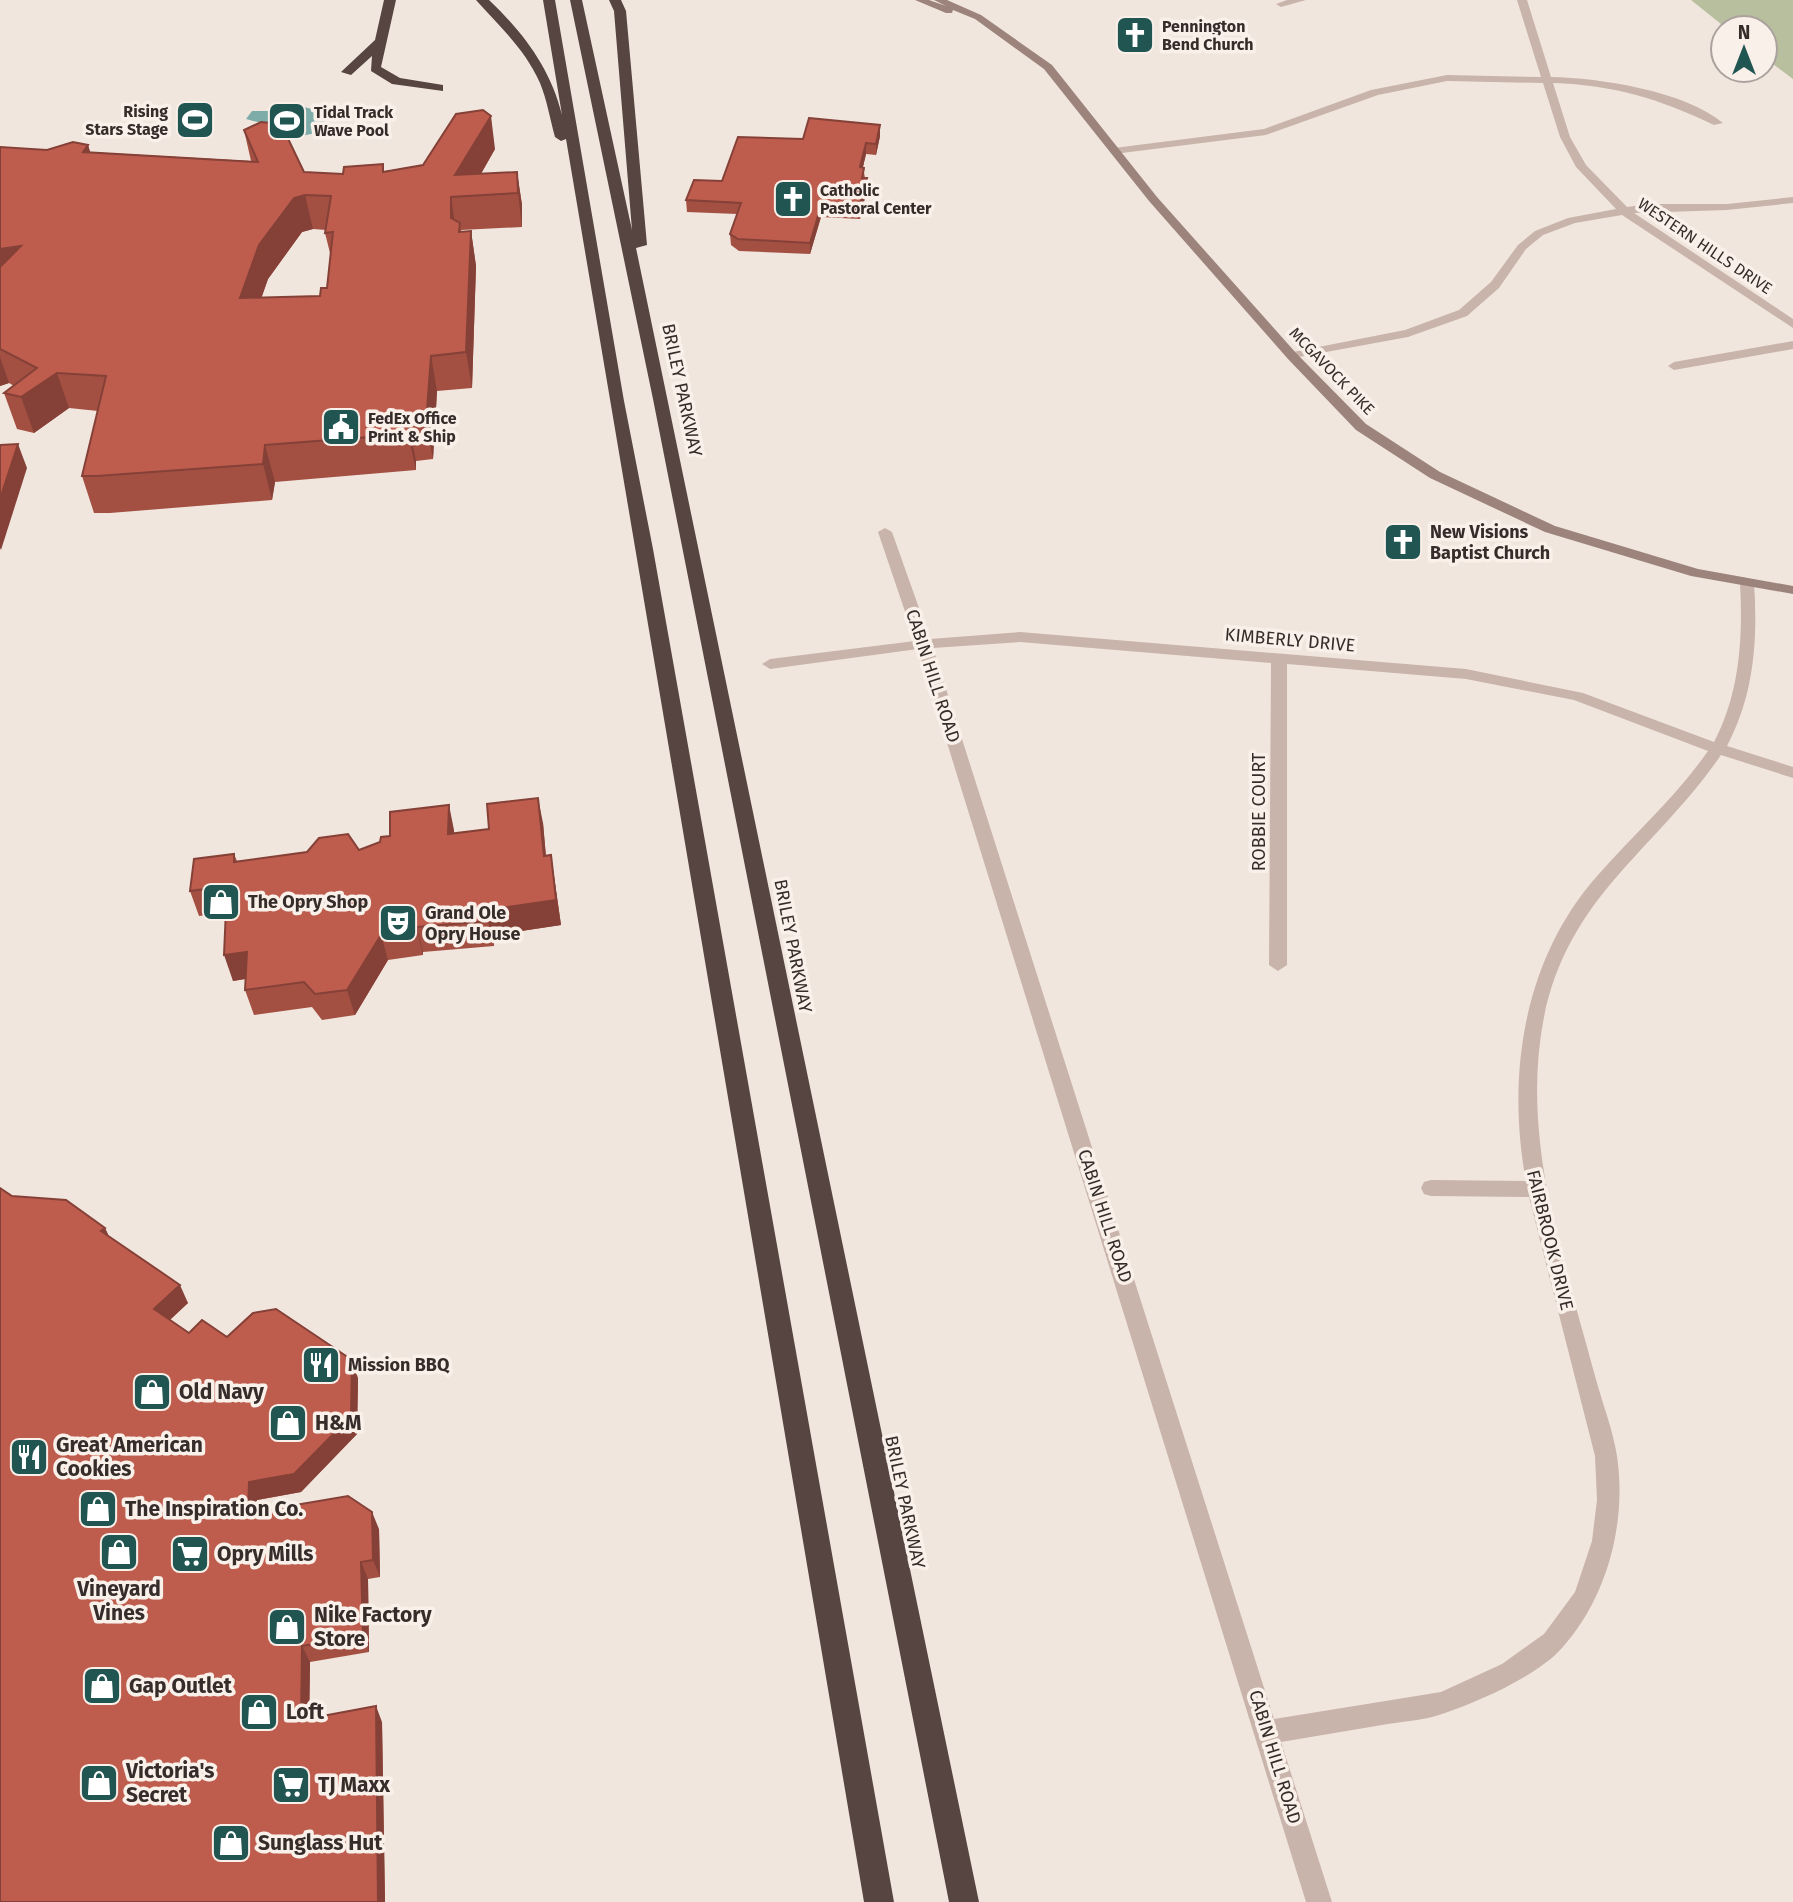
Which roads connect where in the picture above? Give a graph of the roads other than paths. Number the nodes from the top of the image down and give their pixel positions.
1 (390, 0) edge
2 (482, 0) edge
3 (495, 0) edge
4 (549, 0) edge
5 (576, 0) edge
6 (920, 0) edge
7 (939, 0) edge
8 (1301, 0) edge
9 (1522, 0) edge
10 (619, 4) edge
11 (1281, 4) dead end
12 (500, 16) junction
13 (379, 43) junction
14 (347, 72) dead end
15 (1546, 79) junction
16 (1056, 81) junction
17 (439, 88) dead end
18 (1718, 123) dead end
19 (1114, 151) junction
20 (1793, 200) edge
21 (1624, 211) junction
22 (587, 233) junction
23 (1793, 324) edge
24 (1793, 345) edge
25 (1292, 356) junction
26 (1674, 366) dead end
27 (655, 372) junction
28 (885, 532) dead end
29 (1747, 583) junction
30 (1793, 590) edge
31 (924, 644) junction
32 (1279, 658) junction
33 (770, 664) dead end
34 (1718, 749) junction
35 (1793, 773) edge
36 (1278, 965) dead end
37 (1431, 1188) dead end
38 (1535, 1189) junction
39 (1267, 1732) junction
40 (879, 1902) edge
41 (964, 1902) edge
42 (1319, 1902) edge

1 - 13 highway
2 - 12 highway
3 - 12 highway
4 - 22 highway
5 - 27 highway, BRILEY PARKWAY
6 - 16 main road, MCGAVOCK PIKE
7 - 16 main road, MCGAVOCK PIKE
8 - 11 street
9 - 15 street, WESTERN HILLS DRIVE
10 - 27 highway
12 - 22 highway
13 - 14 highway
13 - 17 highway
15 - 18 street
15 - 19 street
15 - 21 street, WESTERN HILLS DRIVE
16 - 19 main road, MCGAVOCK PIKE
19 - 25 main road, MCGAVOCK PIKE
20 - 21 street
21 - 23 street, WESTERN HILLS DRIVE
21 - 25 street
22 - 40 highway
24 - 26 street
25 - 29 main road, MCGAVOCK PIKE
27 - 41 highway, BRILEY PARKWAY
28 - 31 street, CABIN HILL ROAD
29 - 30 main road, MCGAVOCK PIKE
29 - 34 street, FAIRBROOK DRIVE
31 - 32 street, KIMBERLY DRIVE
31 - 33 street, KIMBERLY DRIVE
31 - 39 street, CABIN HILL ROAD
32 - 34 street, KIMBERLY DRIVE
32 - 36 street, ROBBIE COURT
34 - 35 street, KIMBERLY DRIVE
34 - 38 street, FAIRBROOK DRIVE
37 - 38 street
38 - 39 street, FAIRBROOK DRIVE
39 - 42 street, CABIN HILL ROAD

